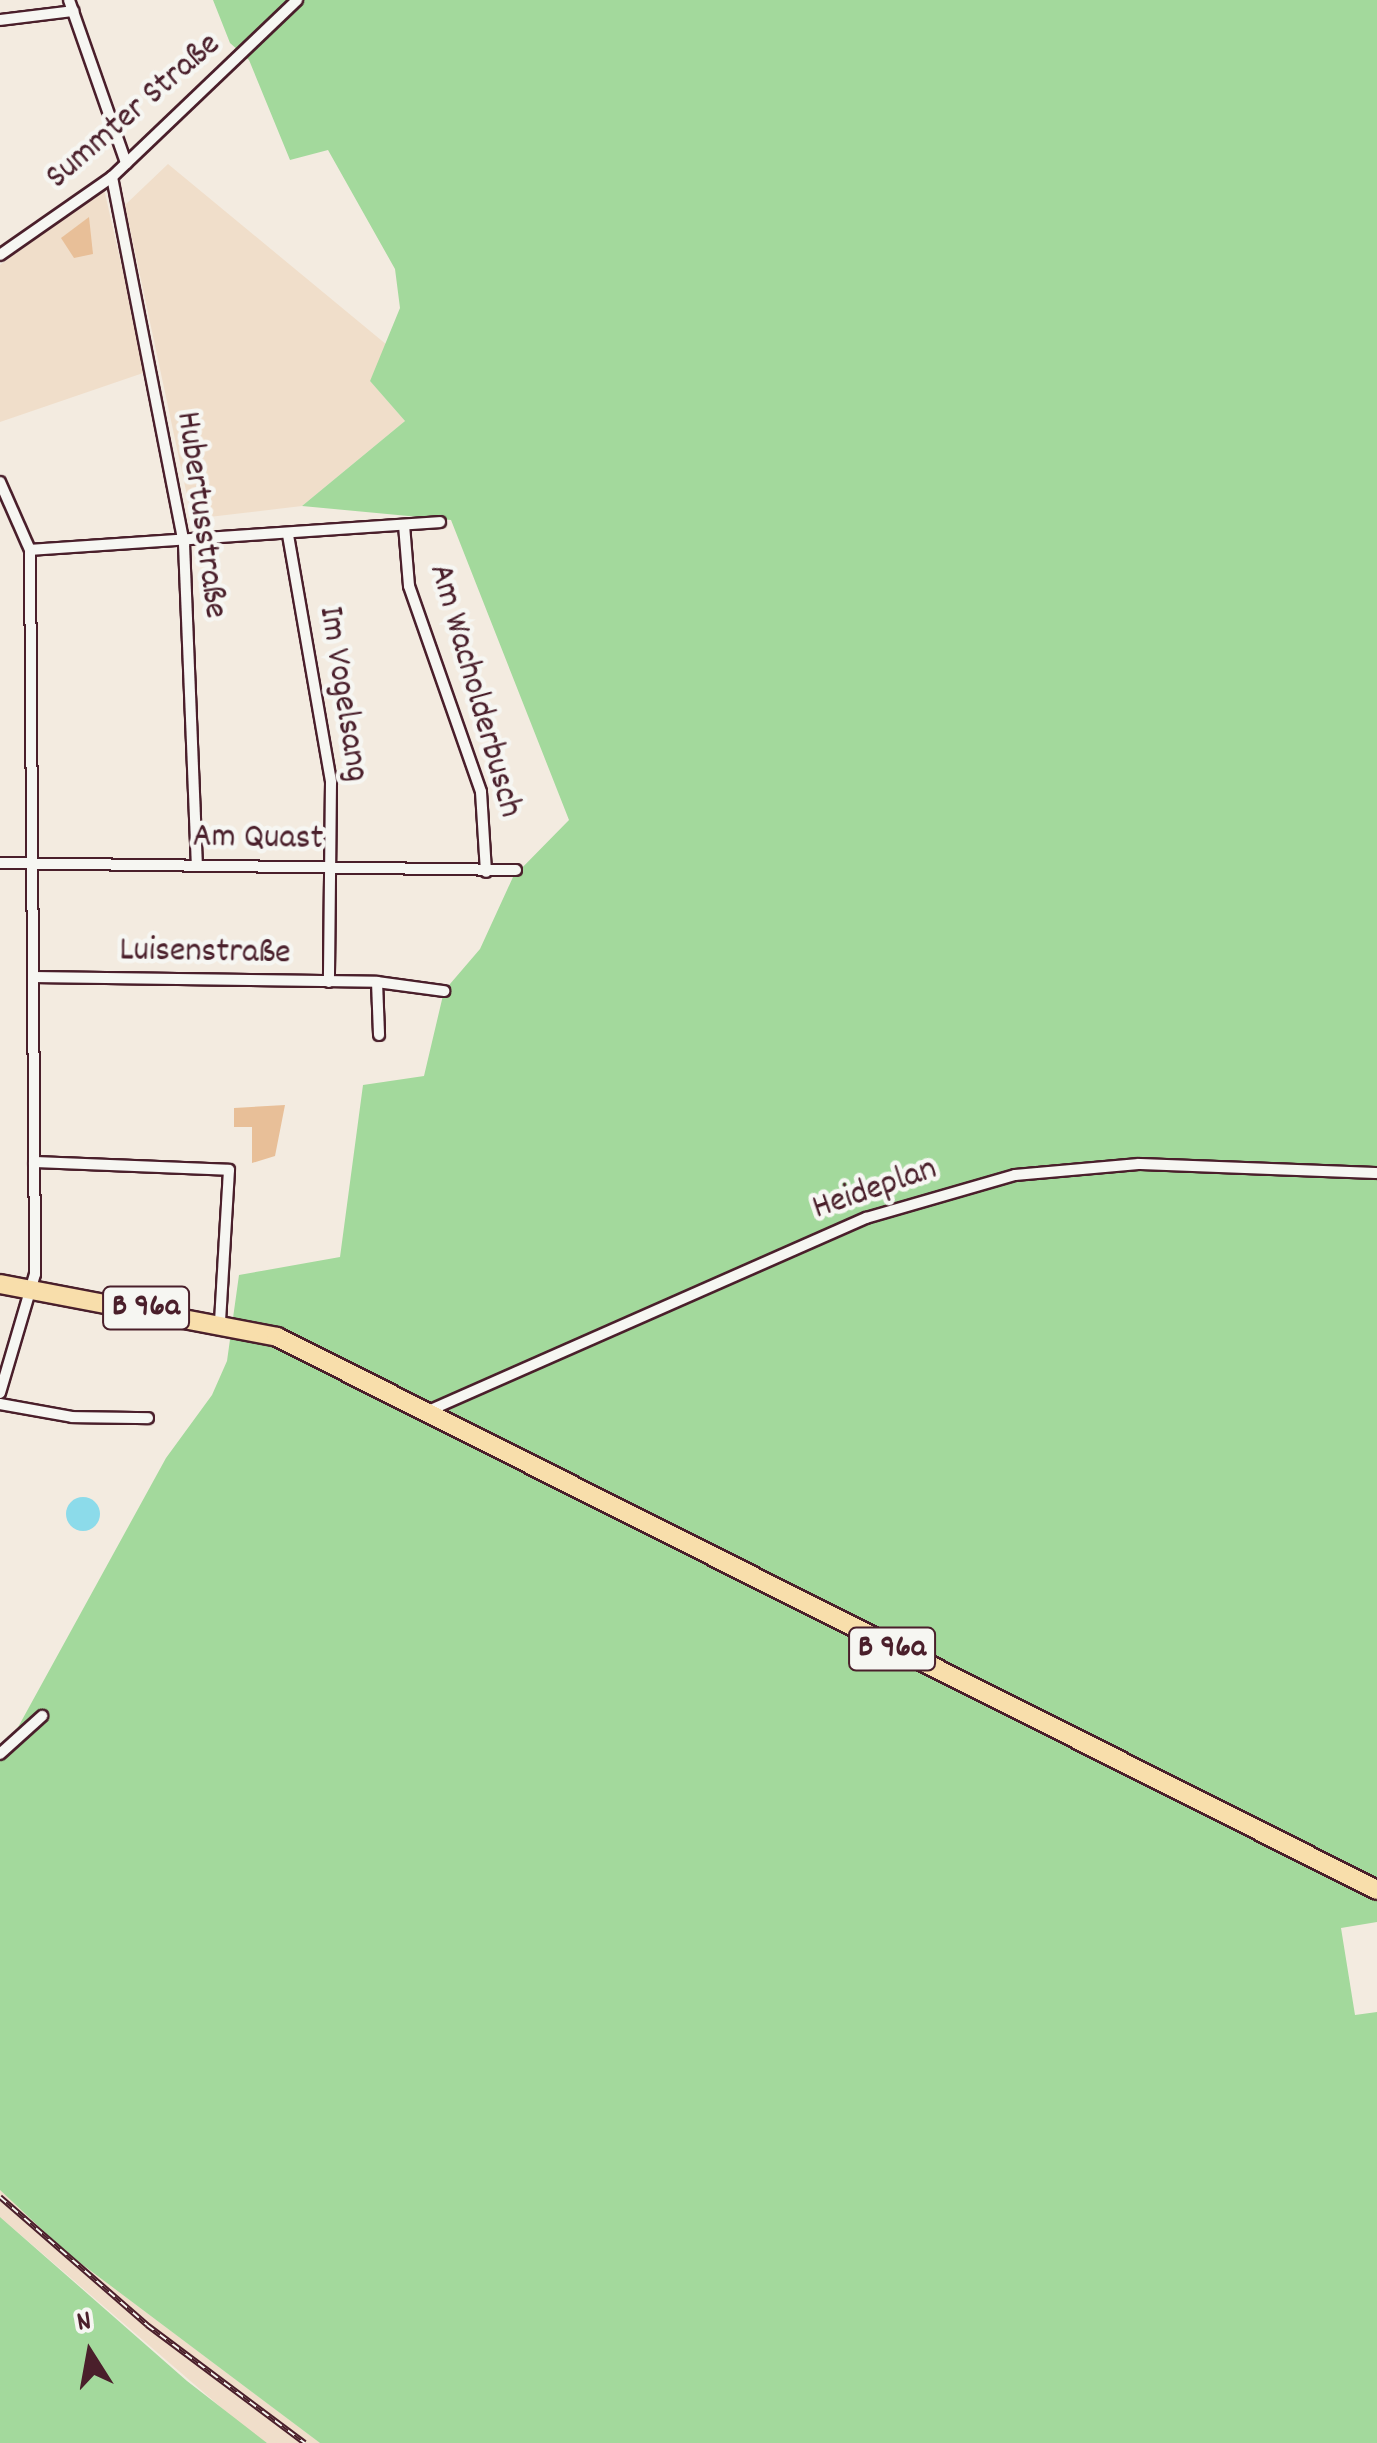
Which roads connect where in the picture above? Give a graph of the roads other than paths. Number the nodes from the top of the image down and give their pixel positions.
1 (297, 0) edge
2 (71, 5) edge
3 (0, 20) edge
4 (126, 163) junction
5 (112, 176) junction
6 (0, 255) edge
7 (0, 482) edge
8 (440, 522) dead end
9 (404, 525) junction
10 (288, 535) junction
11 (184, 544) junction
12 (30, 550) junction
13 (0, 863) edge
14 (33, 863) junction
15 (198, 866) junction
16 (334, 868) junction
17 (516, 870) dead end
18 (486, 872) junction
19 (32, 978) junction
20 (329, 982) junction
21 (377, 982) junction
22 (444, 990) dead end
23 (379, 1035) dead end
24 (34, 1162) junction
25 (1377, 1173) edge
26 (0, 1284) edge
27 (32, 1289) junction
28 (220, 1321) junction
29 (0, 1393) edge
30 (0, 1404) edge
31 (425, 1412) junction
32 (148, 1418) dead end
33 (42, 1716) dead end
34 (0, 1754) edge
35 (1369, 1886) edge

1 - 4 street, Summter Straße
2 - 3 street
2 - 4 street
4 - 5 street, Summter Straße
5 - 6 street, Summter Straße
5 - 11 street, Hubertusstraße
7 - 12 street
8 - 9 street
9 - 10 street
9 - 18 street, Am Wacholderbusch
10 - 11 street
10 - 16 street, Im Vogelsang
11 - 12 street
11 - 15 street, Hubertusstraße
12 - 14 street
13 - 14 street, Am Quast
14 - 15 street, Am Quast
14 - 19 street
15 - 16 street, Am Quast
16 - 18 street, Am Quast
16 - 20 street, Im Vogelsang
17 - 18 street, Am Quast
19 - 20 street, Luisenstraße
19 - 24 street
20 - 21 street, Luisenstraße
21 - 22 street, Luisenstraße
21 - 23 street
24 - 27 street
24 - 28 street
25 - 31 street, Heideplan
26 - 27 main road, B 96a
27 - 28 main road, B 96a
27 - 29 street
28 - 31 main road, B 96a
30 - 32 street
31 - 35 main road, B 96a
33 - 34 street

